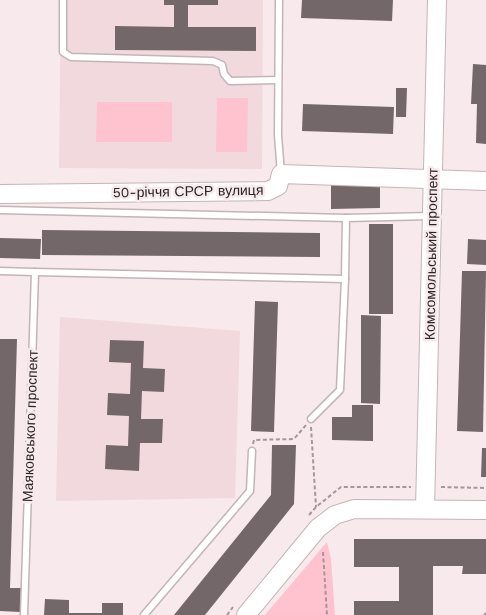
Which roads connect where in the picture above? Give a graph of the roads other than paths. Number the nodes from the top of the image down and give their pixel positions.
1 (63, 0) edge
2 (279, 0) edge
3 (437, 0) edge
4 (278, 80) junction
5 (281, 174) junction
6 (433, 179) junction
7 (486, 181) edge
8 (0, 194) edge
9 (0, 210) edge
10 (432, 216) junction
11 (346, 218) junction
12 (0, 271) edge
13 (36, 272) junction
14 (345, 279) junction
15 (311, 419) road end
16 (252, 451) road end
17 (425, 509) junction
18 (486, 510) edge
19 (24, 615) edge
20 (144, 615) edge
21 (246, 615) edge

1 - 4 lane
2 - 4 lane
3 - 6 street, Комсомольський проспект
4 - 5 lane
5 - 6 street, 50-річчя СРСР вулиця
5 - 8 street, 50-річчя СРСР вулиця
6 - 7 street, 50-річчя СРСР вулиця
6 - 10 street, Комсомольський проспект
9 - 11 lane
10 - 11 lane
10 - 17 street, Комсомольський проспект
11 - 14 lane
12 - 13 lane
13 - 14 lane
13 - 19 lane, Маяковського проспект
14 - 15 lane
16 - 20 lane
17 - 18 street
17 - 21 street

